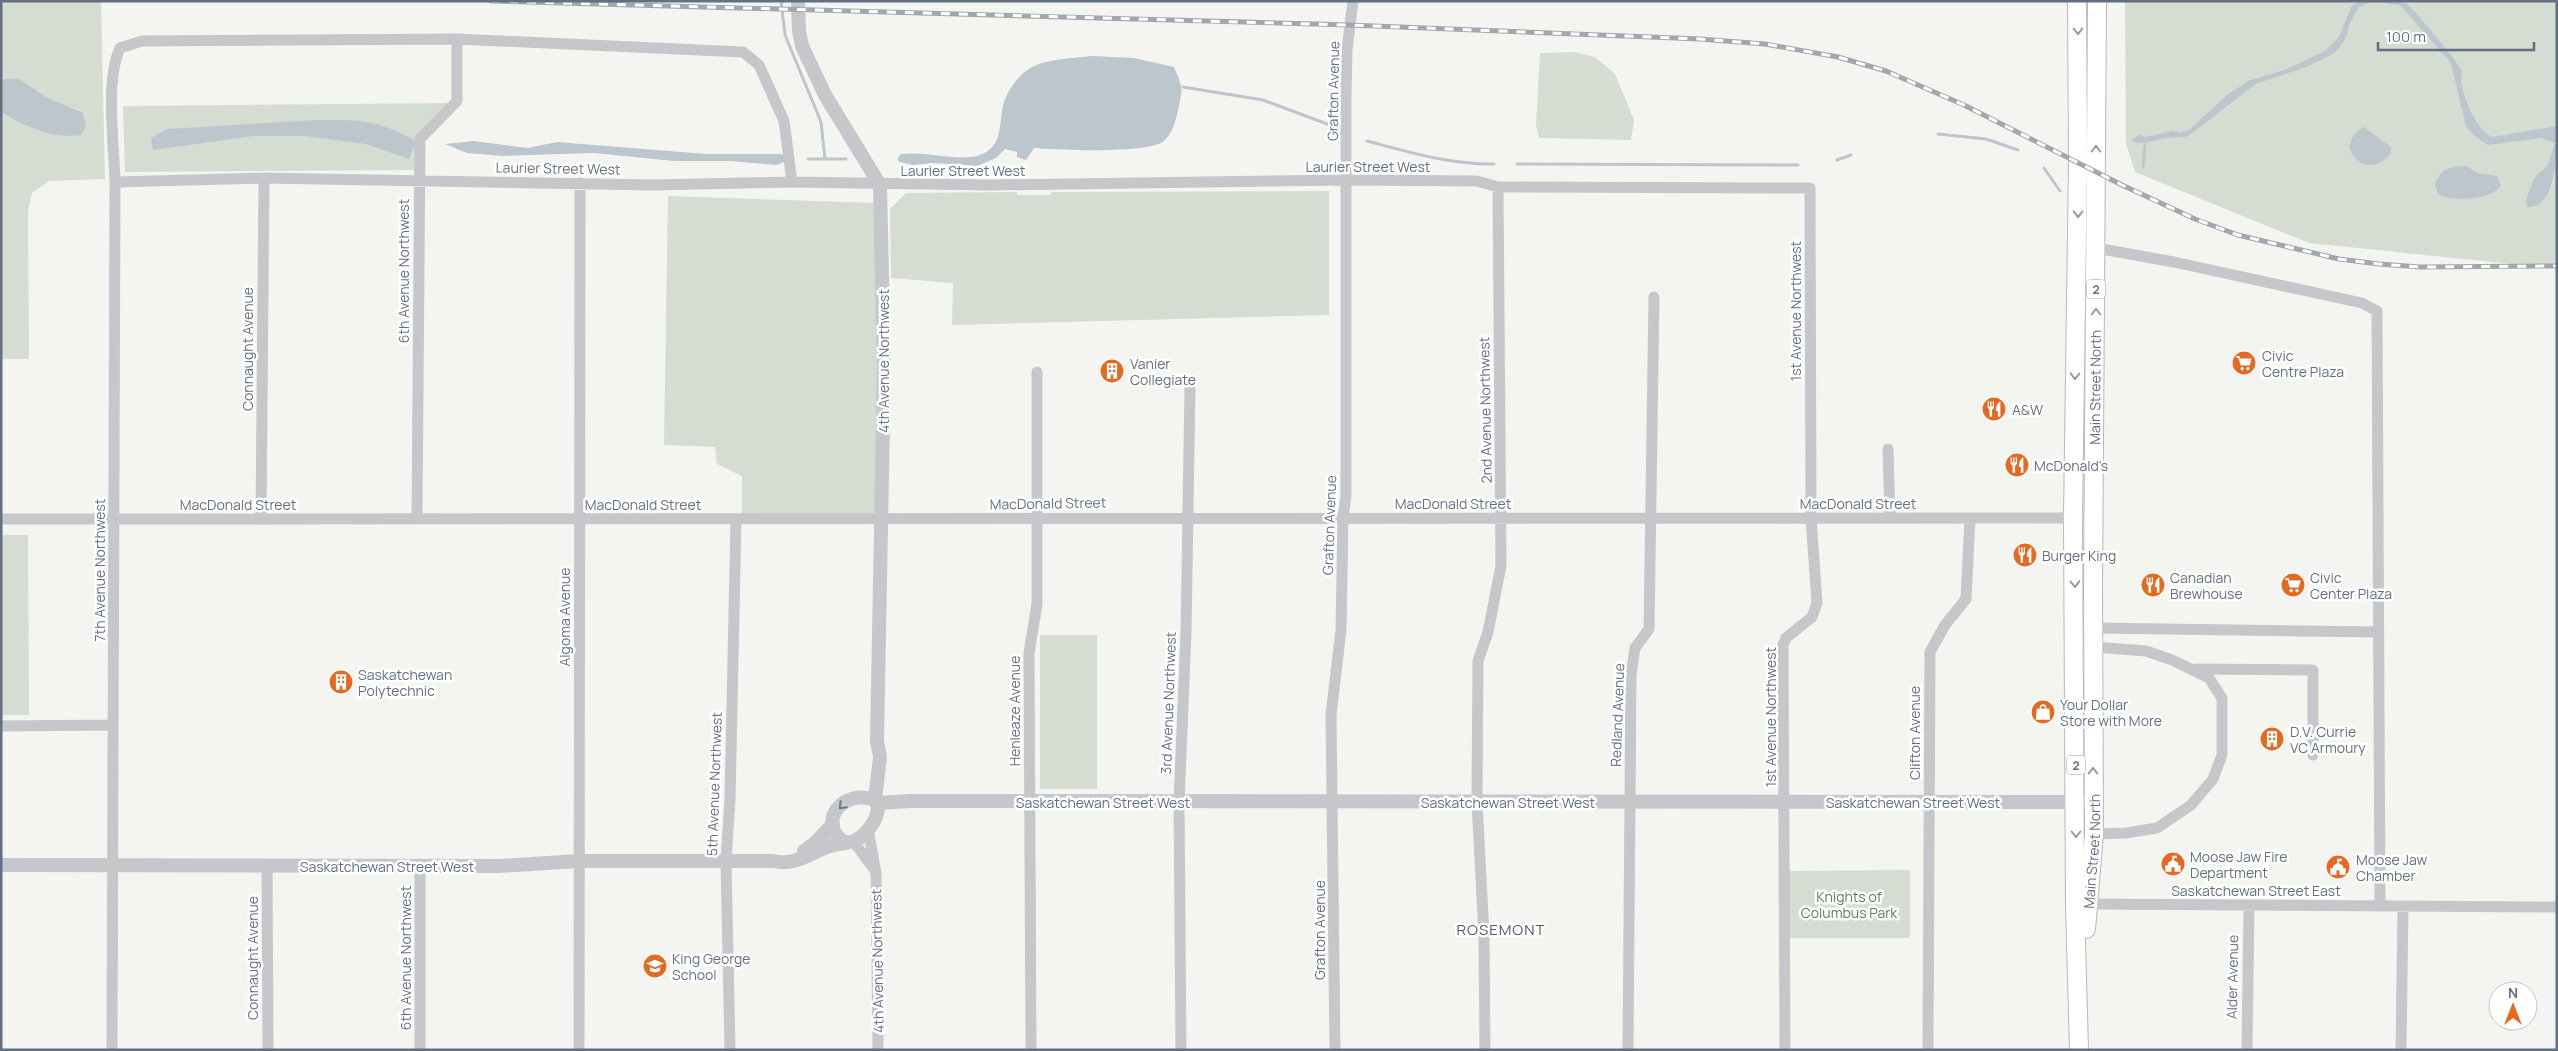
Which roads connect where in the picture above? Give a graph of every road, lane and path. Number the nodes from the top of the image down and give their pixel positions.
1 (798, 1) edge
2 (1353, 1) edge
3 (2077, 1) edge
4 (2097, 1) edge
5 (457, 39) junction
6 (264, 178) junction
7 (419, 180) junction
8 (1348, 180) junction
9 (115, 182) junction
10 (792, 182) junction
11 (580, 184) junction
12 (880, 184) junction
13 (1498, 187) junction
14 (1810, 188) joint
15 (2096, 248) junction
16 (1654, 297) dead end
17 (1037, 372) dead end
18 (1190, 387) dead end
19 (1888, 449) dead end
20 (883, 518) junction
21 (1036, 518) junction
22 (1188, 518) junction
23 (1343, 518) junction
24 (1502, 518) junction
25 (1653, 518) junction
26 (1811, 518) junction
27 (1890, 518) junction
28 (1970, 518) junction
29 (2073, 518) junction
30 (2095, 518) junction
31 (1, 519) edge
32 (114, 519) junction
33 (261, 519) junction
34 (417, 519) junction
35 (580, 519) junction
36 (736, 519) junction
37 (2093, 628) junction
38 (2378, 632) junction
39 (2093, 647) junction
40 (2191, 669) junction
41 (113, 725) junction
42 (1, 726) edge
43 (877, 742) junction
44 (2313, 755) dead end
45 (860, 797) junction
46 (1030, 802) junction
47 (1179, 802) junction
48 (1334, 802) junction
49 (1477, 802) junction
50 (1630, 802) junction
51 (1785, 802) junction
52 (1929, 802) junction
53 (2085, 802) junction
54 (876, 806) junction
55 (833, 824) junction
56 (868, 829) junction
57 (2094, 834) junction
58 (848, 842) junction
59 (579, 861) junction
60 (726, 861) junction
61 (773, 861) junction
62 (1, 865) edge
63 (112, 865) junction
64 (267, 866) junction
65 (420, 866) junction
66 (876, 873) junction
67 (2082, 904) junction
68 (2249, 905) junction
69 (2380, 906) junction
70 (2403, 906) junction
71 (2557, 907) edge
72 (112, 1050) edge
73 (268, 1050) edge
74 (420, 1050) edge
75 (579, 1050) edge
76 (730, 1050) edge
77 (878, 1050) edge
78 (1031, 1050) edge
79 (1181, 1050) edge
80 (1335, 1050) edge
81 (1484, 1050) edge
82 (1628, 1050) edge
83 (1785, 1050) edge
84 (1928, 1050) edge
85 (2079, 1050) edge
86 (2246, 1050) edge
87 (2401, 1050) edge

1 - 12 street
2 - 8 street, Grafton Avenue
3 -> 29 main road, Main Street North / 2
15 -> 4 main road, Main Street North / 2
5 - 7 street, 6th Avenue Northwest
5 - 9 street, 7th Avenue Northwest
5 - 10 street
6 - 7 street, Laurier Street West
6 - 9 street, Laurier Street West
6 - 33 street, Connaught Avenue
7 - 11 street, Laurier Street West
7 - 34 street, 6th Avenue Northwest
8 - 12 street, Laurier Street West
8 - 13 street, Laurier Street West
8 - 23 street, Grafton Avenue
9 - 32 street, 7th Avenue Northwest
10 - 11 street, Laurier Street West
10 - 12 street, Laurier Street West
11 - 35 street, Algoma Avenue
12 - 20 street, 4th Avenue Northwest
13 - 14 street, Laurier Street West
13 - 24 street, 2nd Avenue Northwest
14 - 26 street, 1st Avenue Northwest
30 -> 15 main road, Main Street North / 2
15 - 38 street
16 - 25 street, Redland Avenue
17 - 21 street, Henleaze Avenue
18 - 22 street, 3rd Avenue Northwest
19 - 27 street
20 - 21 street, MacDonald Street
20 - 36 street, MacDonald Street
20 - 43 street, 4th Avenue Northwest
21 - 22 street, MacDonald Street
21 - 46 street, Henleaze Avenue
22 - 23 street, MacDonald Street
22 - 47 street, 3rd Avenue Northwest
23 - 24 street, MacDonald Street
23 - 48 street, Grafton Avenue
24 - 25 street, MacDonald Street
24 - 49 street, 2nd Avenue Northwest
25 - 26 street, MacDonald Street
25 - 50 street, Redland Avenue
26 - 27 street, MacDonald Street
26 - 51 street, 1st Avenue Northwest
27 - 28 street, MacDonald Street
28 - 29 street, MacDonald Street
28 - 52 street, Clifton Avenue
29 - 30 street, MacDonald Street
29 -> 53 main road, Main Street North / 2
30 - 37 main road, Main Street North / 2
31 - 32 street, MacDonald Street
32 - 33 street, MacDonald Street
32 - 41 street, 7th Avenue Northwest
33 - 34 street, MacDonald Street
34 - 35 street, MacDonald Street
35 - 36 street, MacDonald Street
35 - 59 street, Algoma Avenue
36 - 60 street, 5th Avenue Northwest
37 - 38 street
37 - 39 main road, Main Street North / 2
38 - 69 street
39 - 40 street
53 -> 39 main road, Main Street North / 2
40 - 44 street
40 - 57 street
41 - 42 street
41 - 63 street, 7th Avenue Northwest
43 - 45 street, 4th Avenue Northwest
43 - 54 street, 4th Avenue Northwest
45 - 54 street
45 -> 55 street
46 - 47 street, Saskatchewan Street West
46 - 54 street, Saskatchewan Street West
46 - 78 street, Henleaze Avenue
47 - 48 street, Saskatchewan Street West
47 - 79 street, 3rd Avenue Northwest
48 - 49 street, Saskatchewan Street West
48 - 80 street, Grafton Avenue
49 - 50 street, Saskatchewan Street West
49 - 81 street, 2nd Avenue Northwest
50 - 51 street, Saskatchewan Street West
50 - 82 street, Redland Avenue
51 - 52 street, Saskatchewan Street West
51 - 83 street, 1st Avenue Northwest
52 - 53 street, Saskatchewan Street West
52 - 84 street, Clifton Avenue
53 - 57 main road, Main Street North / 2
53 -> 67 main road, Main Street North / 2
54 - 56 street
55 - 58 street
55 - 61 street, Saskatchewan Street West
56 - 58 street
56 - 66 street, 4th Avenue Northwest
57 - 67 main road, Main Street North / 2
58 - 61 street, Saskatchewan Street West
58 - 66 street, 4th Avenue Northwest
59 - 60 street, Saskatchewan Street West
59 - 65 street, Saskatchewan Street West
59 - 75 street, Algoma Avenue
60 - 61 street, Saskatchewan Street West
60 - 76 street, 5th Avenue Northwest
62 - 63 street, Saskatchewan Street West
63 - 64 street, Saskatchewan Street West
63 - 72 street, 7th Avenue Northwest
64 - 65 street, Saskatchewan Street West
64 - 73 street, Connaught Avenue
65 - 74 street, 6th Avenue Northwest
66 - 77 street, 4th Avenue Northwest
67 - 68 street, Saskatchewan Street East
67 - 85 main road, Main Street North / 2
68 - 69 street, Saskatchewan Street East
68 - 86 street, Alder Avenue
69 - 70 street, Saskatchewan Street East
70 - 71 street, Saskatchewan Street East
70 - 87 street

